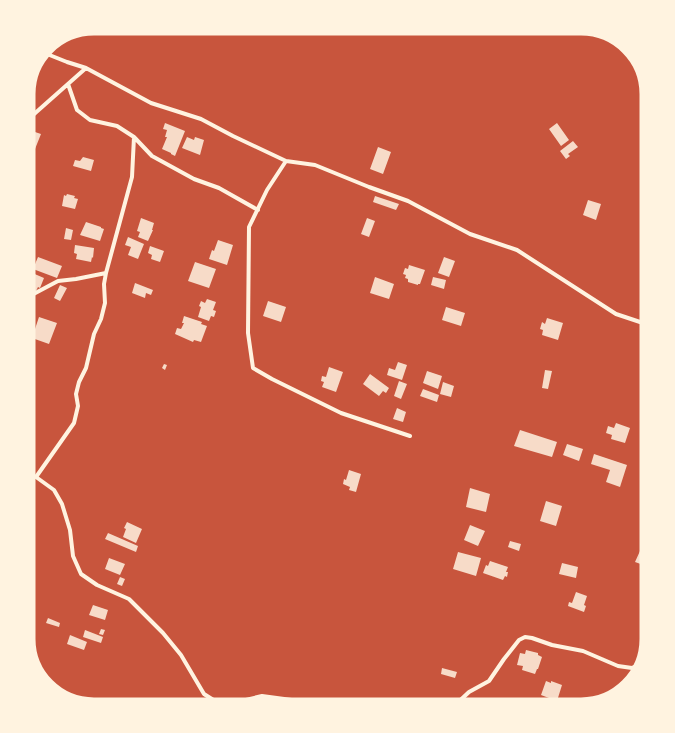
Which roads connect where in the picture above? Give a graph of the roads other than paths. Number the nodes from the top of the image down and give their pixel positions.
1 (48, 55) edge
2 (86, 68) junction
3 (68, 84) junction
4 (33, 115) edge
5 (134, 137) junction
6 (286, 161) junction
7 (258, 210) junction
8 (106, 273) junction
9 (33, 294) edge
10 (642, 323) edge
11 (410, 436) dead end
12 (33, 476) edge
13 (36, 477) junction
14 (636, 666) edge
15 (213, 700) edge
16 (245, 700) edge
17 (298, 700) edge
18 (460, 700) edge

1 - 2 street
2 - 3 street
2 - 6 street
3 - 4 street
3 - 5 street
5 - 7 street
5 - 8 street
6 - 7 street
6 - 10 street
7 - 11 street
8 - 9 street
8 - 13 street
12 - 13 street
13 - 15 street
14 - 18 street
16 - 17 street

